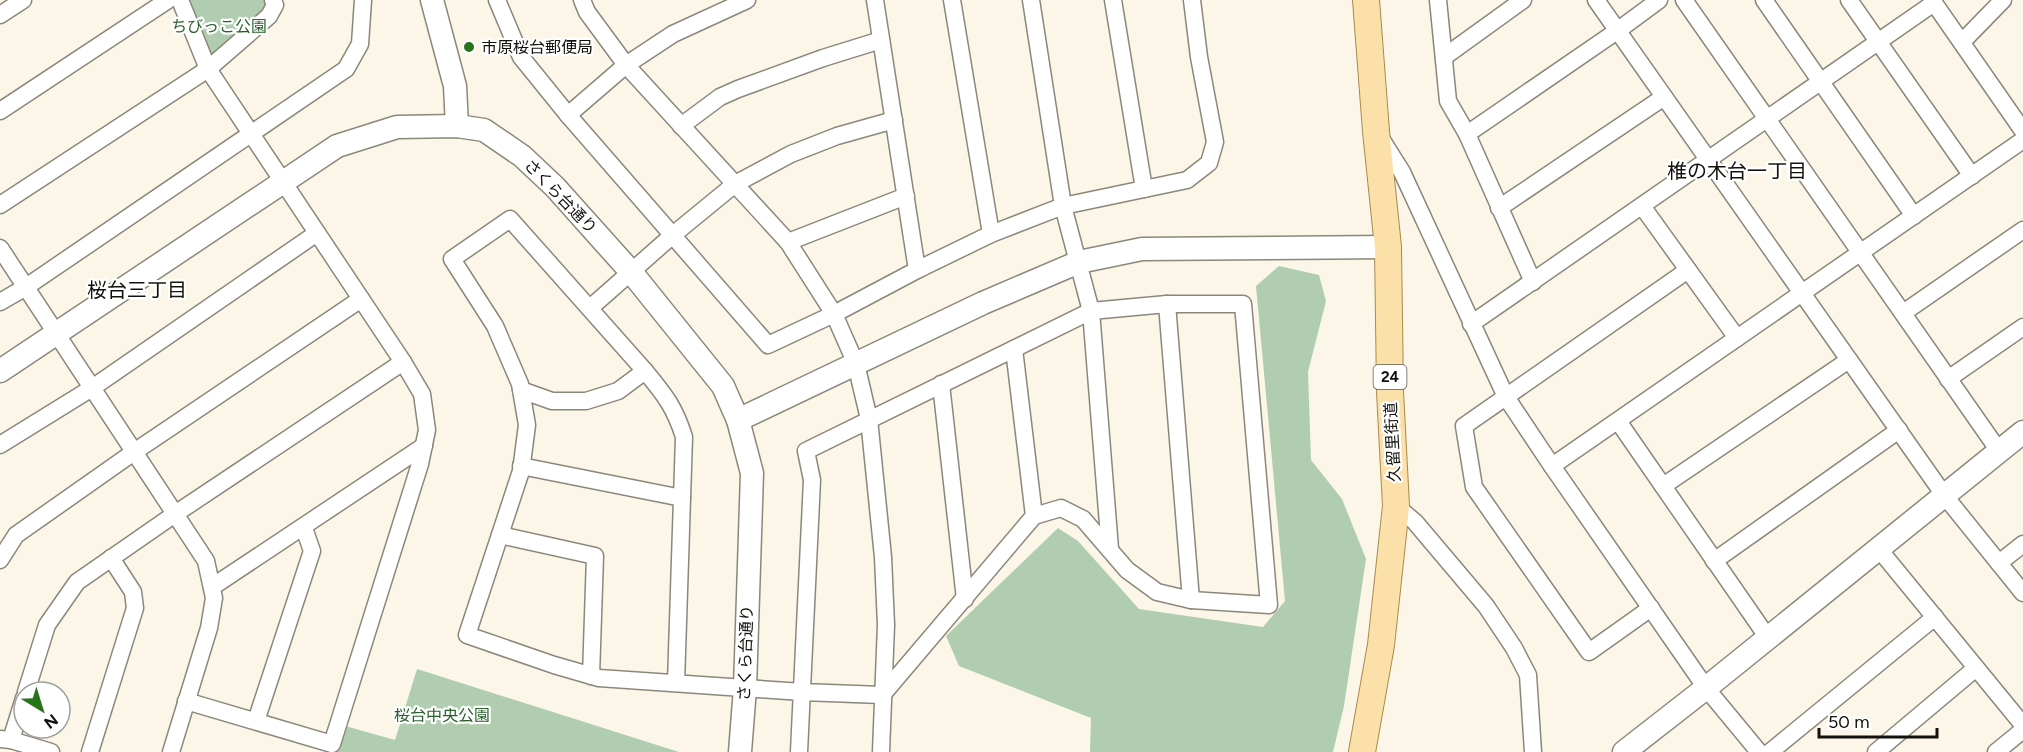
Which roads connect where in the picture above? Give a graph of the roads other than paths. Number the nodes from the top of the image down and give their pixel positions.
1 (23, 0) edge
2 (168, 0) edge
3 (180, 0) edge
4 (273, 0) edge
5 (363, 0) edge
6 (432, 0) edge
7 (497, 0) edge
8 (582, 0) edge
9 (747, 0) edge
10 (874, 0) edge
11 (952, 0) edge
12 (1031, 0) edge
13 (1113, 0) edge
14 (1192, 0) edge
15 (1354, 0) edge
16 (1366, 0) edge
17 (1438, 0) edge
18 (1523, 0) edge
19 (1596, 0) edge
20 (1659, 0) edge
21 (1684, 0) edge
22 (1764, 0) edge
23 (1849, 0) edge
24 (2002, 0) edge
25 (1933, 1) edge
26 (0, 15) edge
27 (1617, 31) junction
28 (881, 40) junction
29 (1878, 42) junction
30 (1962, 42) junction
31 (1444, 57) junction
32 (626, 65) junction
33 (208, 69) junction
34 (1821, 82) junction
35 (1664, 97) junction
36 (0, 111) edge
37 (568, 115) junction
38 (1767, 119) junction
39 (894, 120) junction
40 (456, 126) junction
41 (681, 126) junction
42 (2023, 130) edge
43 (1376, 131) junction
44 (251, 133) junction
45 (1467, 134) junction
46 (2023, 140) edge
47 (1708, 160) junction
48 (1972, 176) junction
49 (283, 182) junction
50 (735, 184) junction
51 (1144, 189) junction
52 (906, 196) junction
53 (0, 205) edge
54 (1063, 206) junction
55 (1642, 206) junction
56 (1499, 208) junction
57 (1914, 216) junction
58 (2023, 230) edge
59 (317, 233) junction
60 (674, 234) junction
61 (991, 234) junction
62 (788, 242) junction
63 (1388, 247) junction
64 (0, 248) edge
65 (1860, 253) junction
66 (1079, 262) junction
67 (917, 270) junction
68 (1688, 270) junction
69 (632, 273) junction
70 (1533, 282) junction
71 (26, 287) junction
72 (1802, 293) junction
73 (361, 299) junction
74 (0, 302) edge
75 (1167, 304) junction
76 (590, 308) junction
77 (1091, 311) junction
78 (1902, 313) junction
79 (834, 314) junction
80 (1471, 324) junction
81 (2023, 327) edge
82 (57, 333) junction
83 (1737, 338) junction
84 (1014, 349) junction
85 (1849, 360) junction
86 (403, 362) junction
87 (856, 364) junction
88 (0, 371) edge
89 (645, 371) junction
90 (1948, 379) junction
91 (941, 384) junction
92 (92, 388) junction
93 (520, 390) junction
94 (1506, 397) junction
95 (869, 419) junction
96 (738, 420) junction
97 (1618, 421) junction
98 (1899, 430) junction
99 (2023, 432) edge
100 (0, 445) edge
101 (424, 446) junction
102 (1999, 451) junction
103 (134, 452) junction
104 (521, 466) junction
105 (1552, 466) junction
106 (1663, 486) junction
107 (1944, 495) junction
108 (682, 498) junction
109 (1396, 507) junction
110 (175, 514) junction
111 (1034, 516) junction
112 (304, 528) junction
113 (500, 535) junction
114 (2023, 544) edge
115 (1878, 548) junction
116 (1110, 549) junction
117 (111, 558) junction
118 (0, 560) edge
119 (1714, 561) junction
120 (1999, 563) junction
121 (212, 587) junction
122 (2023, 593) edge
123 (965, 599) junction
124 (1191, 600) junction
125 (1651, 609) junction
126 (1935, 617) junction
127 (1768, 638) junction
128 (1976, 668) junction
129 (591, 676) junction
130 (30, 680) edge
131 (676, 683) junction
132 (745, 688) junction
133 (1706, 688) junction
134 (802, 692) junction
135 (882, 695) junction
136 (186, 701) junction
137 (256, 721) junction
138 (12, 724) edge
139 (2023, 728) edge
140 (5, 739) edge
141 (51, 752) edge
142 (90, 752) edge
143 (171, 752) edge
144 (740, 752) edge
145 (799, 752) edge
146 (881, 752) edge
147 (1362, 752) edge
148 (1533, 752) edge
149 (1624, 752) edge
150 (1759, 752) edge
151 (1770, 752) edge
152 (1876, 752) edge
153 (1996, 752) edge

1 - 26 street
2 - 36 street
3 - 33 street
4 - 33 street
5 - 44 street
6 - 40 street
7 - 37 street
8 - 32 street
9 - 32 street
10 - 28 street
11 - 61 street
12 - 54 street
13 - 51 street
14 - 51 street
15 - 43 main road, 久留里街道 / 24
16 - 43 main road, 久留里街道 / 24
17 - 31 street
18 - 31 street
19 - 27 street
20 - 27 street
21 - 38 street
22 - 34 street
23 - 29 street
24 - 30 street
25 - 29 street
25 - 30 street
27 - 35 street
27 - 45 street
28 - 39 street
28 - 41 street
29 - 34 street
29 - 48 street
30 - 42 street
31 - 45 street
32 - 37 street
32 - 41 street
33 - 44 street
33 - 53 street
34 - 38 street
34 - 57 street
35 - 47 street
35 - 56 street
37 - 60 street
38 - 47 street
38 - 65 street
39 - 50 street
39 - 52 street
40 - 49 street, さくら台通り
40 - 69 street, さくら台通り
41 - 50 street
43 - 63 main road, 久留里街道 / 24
43 - 80 street
44 - 49 street
44 - 71 street
45 - 56 street
46 - 48 street
47 - 55 street
47 - 72 street
48 - 57 street
49 - 59 street
49 - 82 street, さくら台通り
50 - 60 street
50 - 62 street
51 - 54 street
52 - 62 street
52 - 67 street
54 - 61 street
54 - 66 street
55 - 68 street
55 - 70 street
56 - 70 street
57 - 65 street
58 - 78 street
59 - 73 street
59 - 92 street
60 - 69 street
60 - 79 street
61 - 67 street
62 - 79 street
63 - 66 street
63 - 109 main road, 久留里街道 / 24
64 - 71 street
65 - 72 street
65 - 78 street
66 - 77 street
66 - 87 street
67 - 79 street
68 - 83 street
68 - 94 street
69 - 76 street
69 - 96 street, さくら台通り
70 - 80 street
71 - 74 street
71 - 82 street
72 - 83 street
72 - 85 street
73 - 86 street
73 - 103 street
75 - 77 street
75 - 124 street
75 - 124 street
76 - 89 street
76 - 93 street
77 - 84 street
77 - 116 street
78 - 90 street
79 - 87 street
80 - 94 street
81 - 90 street
82 - 88 street, さくら台通り
82 - 92 street
83 - 97 street
84 - 91 street
84 - 111 street
85 - 98 street
85 - 106 street
86 - 101 street
86 - 110 street
87 - 95 street
87 - 96 street
89 - 93 street
89 - 108 street
90 - 102 street
91 - 95 street
91 - 123 street
92 - 100 street
92 - 103 street
93 - 104 street
94 - 105 street
94 - 125 street
95 - 134 street
95 - 135 street
96 - 132 street, さくら台通り
97 - 105 street
97 - 106 street
98 - 107 street
98 - 119 street
99 - 102 street
101 - 112 street
101 - 137 street
102 - 107 street
103 - 110 street
103 - 118 street
104 - 108 street
104 - 113 street
105 - 125 street
106 - 119 street
107 - 115 street
107 - 120 street
108 - 131 street
109 - 147 main road, 久留里街道 / 24
109 - 148 street
110 - 117 street
110 - 121 street
111 - 116 street
111 - 123 street
112 - 121 street
112 - 137 street
113 - 129 street
113 - 129 street
114 - 120 street
115 - 126 street
115 - 127 street
116 - 124 street
117 - 130 street
117 - 142 street
119 - 127 street
120 - 122 street
121 - 136 street
123 - 135 street
125 - 133 street
126 - 128 street
126 - 151 street
127 - 133 street
128 - 139 street
128 - 152 street
129 - 131 street
131 - 132 street
132 - 134 street
132 - 144 street, さくら台通り
133 - 149 street
133 - 150 street
134 - 135 street
134 - 145 street
135 - 146 street
136 - 137 street
136 - 143 street
138 - 140 street
139 - 153 street
140 - 141 street

